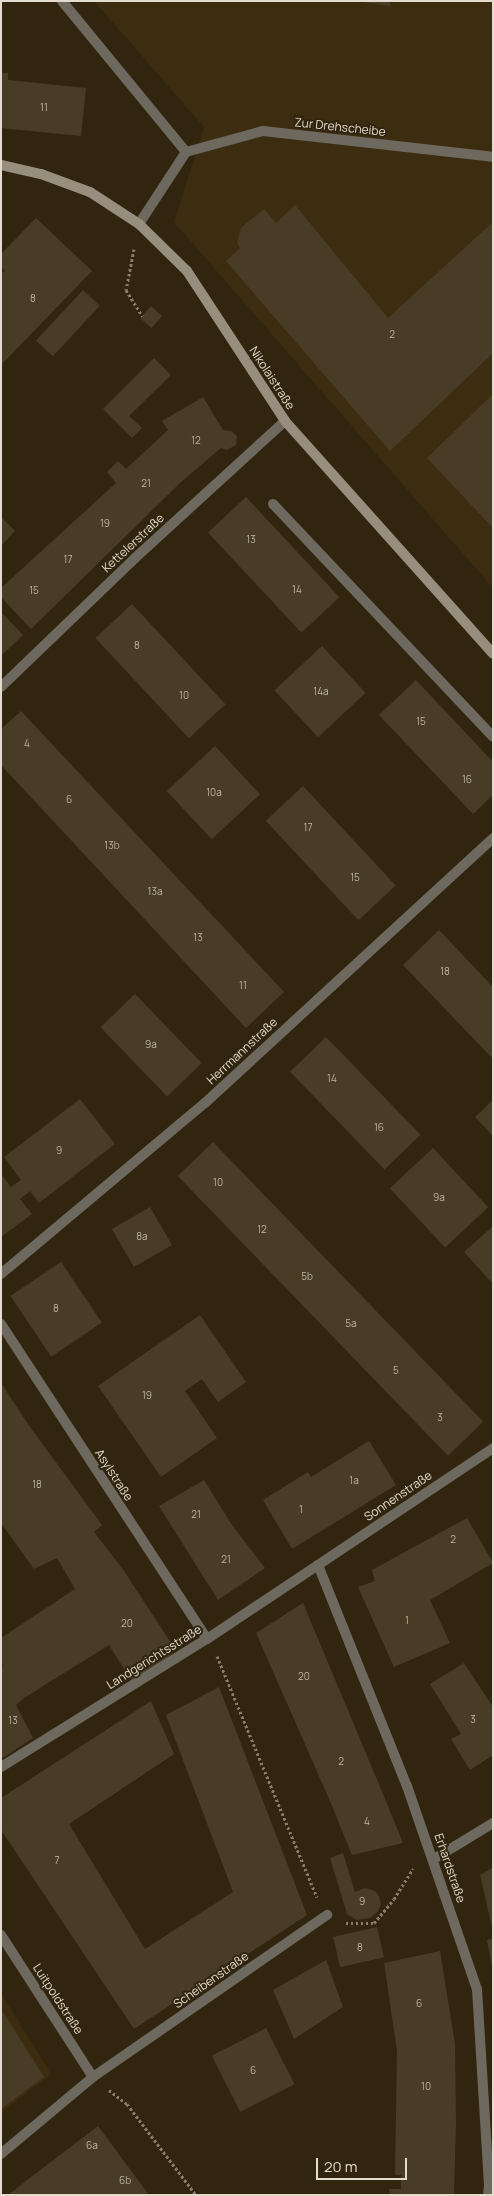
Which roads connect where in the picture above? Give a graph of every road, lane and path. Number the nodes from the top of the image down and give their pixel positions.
1 (62, 1) edge
2 (186, 152) junction
3 (493, 157) edge
4 (1, 165) edge
5 (139, 224) junction
6 (142, 316) dead end
7 (285, 421) junction
8 (273, 504) dead end
9 (493, 654) edge
10 (1, 687) edge
11 (493, 737) edge
12 (493, 838) edge
13 (1, 1274) edge
14 (1, 1324) edge
15 (493, 1448) edge
16 (318, 1565) junction
17 (206, 1639) junction
18 (1, 1767) edge
19 (493, 1823) edge
20 (434, 1859) junction
21 (327, 1915) junction
22 (1, 1935) edge
23 (93, 2077) junction
24 (1, 2154) edge
25 (490, 2189) edge
26 (196, 2195) edge

1 - 2 street
2 - 3 street, Zur Drehscheibe
2 - 5 street
4 - 5 main road, Nikolaistraße
5 - 6 path
5 - 7 main road, Nikolaistraße
7 - 9 main road, Nikolaistraße
7 - 10 street, Kettelerstraße
8 - 11 street
12 - 13 street, Herrmannstraße
14 - 17 street, Asylstraße
15 - 16 street, Sonnenstraße
16 - 17 street, Landgerichtsstraße
16 - 20 street, Erhardstraße
17 - 18 street, Landgerichtsstraße
17 - 21 path
19 - 20 street
20 - 21 path
20 - 25 street, Erhardstraße
21 - 23 street, Scheibenstraße
22 - 23 street, Luitpoldstraße
23 - 24 street, Scheibenstraße
23 - 26 path

